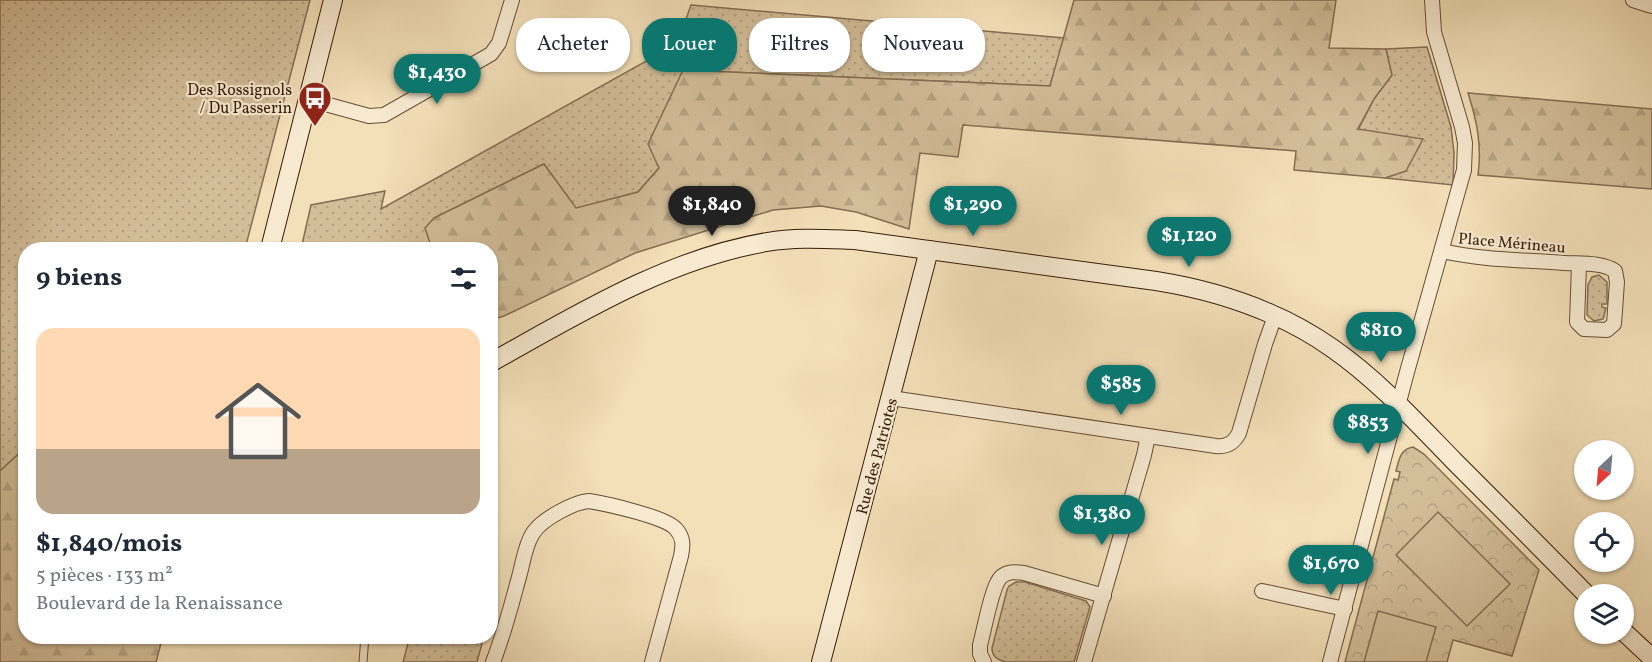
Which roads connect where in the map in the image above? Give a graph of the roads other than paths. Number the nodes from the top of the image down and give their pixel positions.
1 (333, 0) edge
2 (512, 0) edge
3 (1432, 0) edge
4 (1633, 0) edge
5 (1652, 6) edge
6 (307, 99) junction
7 (272, 242) edge
8 (929, 250) junction
9 (1442, 251) junction
10 (1579, 264) junction
11 (1275, 316) junction
12 (498, 359) edge
13 (891, 398) junction
14 (1398, 404) junction
15 (1148, 436) junction
16 (1576, 584) edge
17 (1262, 591) dead end
18 (1104, 596) junction
19 (1345, 609) junction
20 (1634, 641) edge
21 (364, 644) edge
22 (1652, 658) edge
23 (363, 662) edge
24 (493, 662) edge
25 (652, 662) edge
26 (821, 662) edge
27 (984, 662) edge
28 (1084, 662) edge
29 (1330, 662) edge

1 - 6 street
2 - 6 street
3 - 9 street
4 - 5 street
6 - 7 street
8 - 11 street
8 - 12 street
8 - 13 street, Rue des Patriotes
9 - 10 street, Place Mérineau
9 - 14 street
10 - 10 street, Place Mérineau
11 - 14 street
11 - 15 street
13 - 15 street
13 - 26 street, Rue des Patriotes
14 - 16 street
14 - 19 street
15 - 18 street
17 - 19 street
18 - 27 street
18 - 28 street
19 - 29 street
20 - 22 street
21 - 23 lane
24 - 25 street

